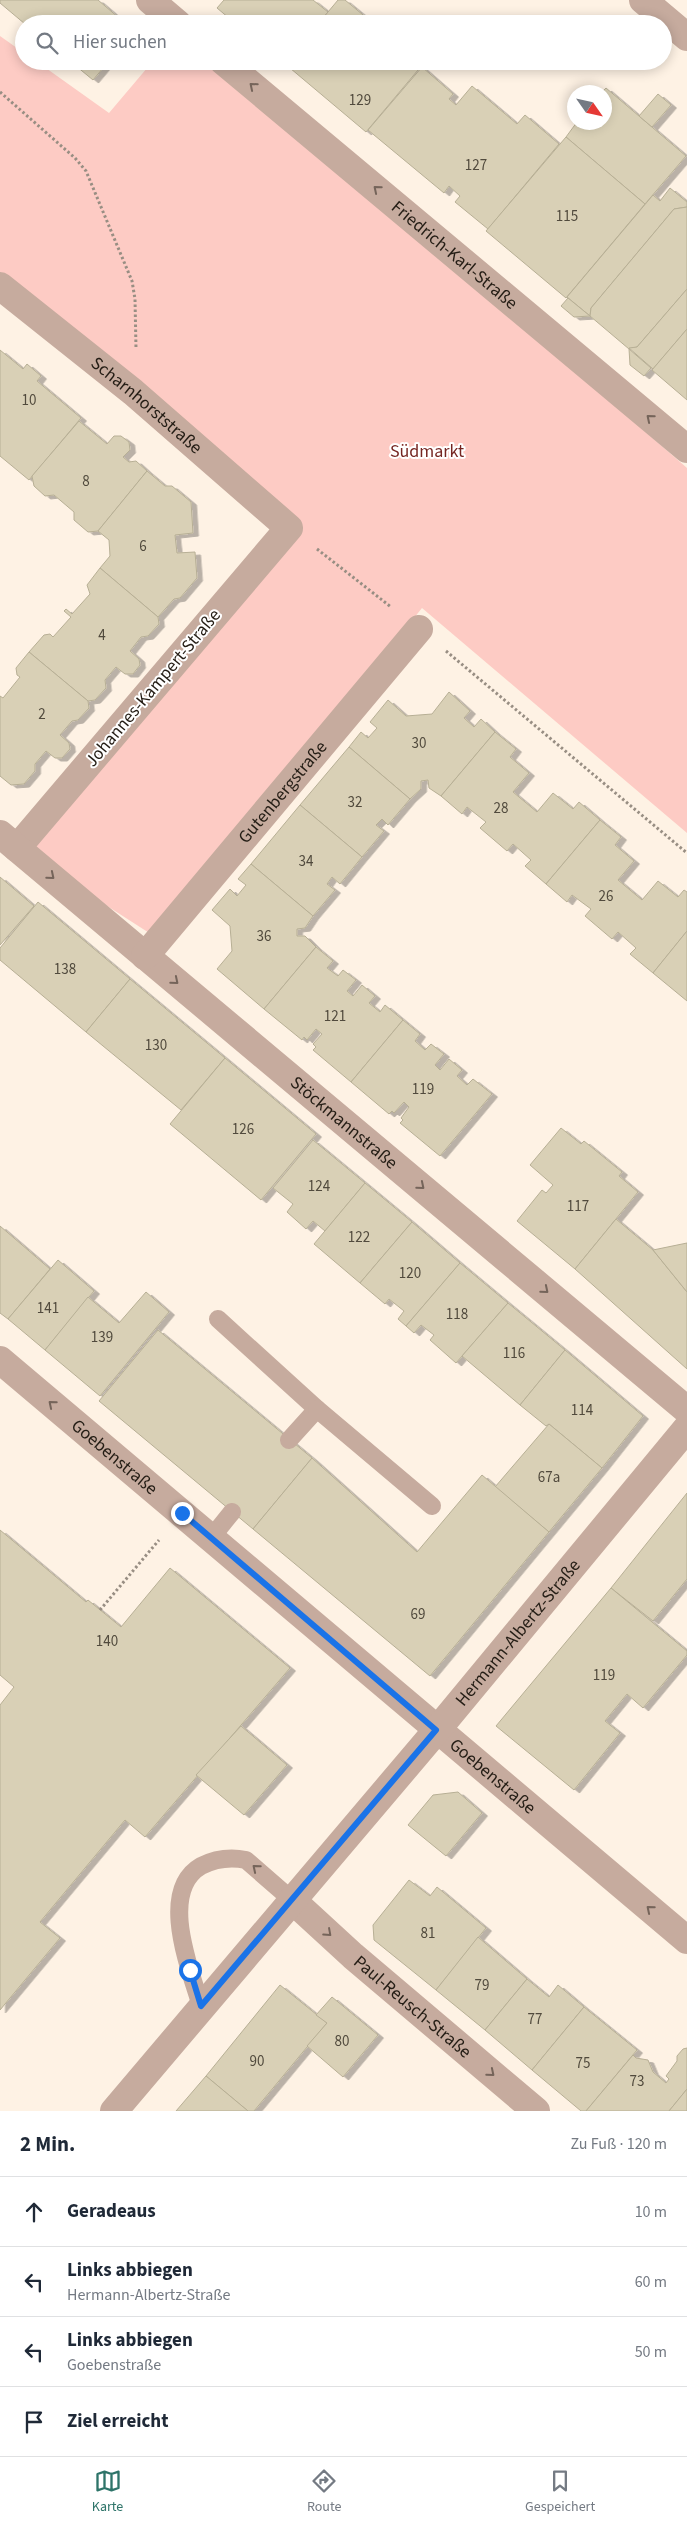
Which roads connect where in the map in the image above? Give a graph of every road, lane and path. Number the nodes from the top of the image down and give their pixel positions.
1 (150, 0) edge
2 (643, 0) edge
3 (168, 15) edge
4 (661, 15) edge
5 (672, 24) edge
6 (687, 37) edge
7 (234, 70) edge
8 (0, 92) edge
9 (0, 286) edge
10 (133, 392) junction
11 (687, 449) edge
12 (289, 528) junction
13 (419, 629) junction
14 (9, 841) edge
15 (687, 853) edge
16 (145, 956) junction
17 (218, 1320) dead end
18 (0, 1360) edge
19 (317, 1409) junction
20 (687, 1410) edge
21 (687, 1428) edge
22 (289, 1440) dead end
23 (432, 1506) dead end
24 (232, 1512) dead end
25 (182, 1513) junction
26 (211, 1538) junction
27 (100, 1610) dead end
28 (436, 1730) junction
29 (292, 1900) junction
30 (687, 1940) edge
31 (201, 2006) junction
32 (114, 2111) edge
33 (536, 2111) edge

1 - 3 street
2 - 4 street
5 - 6 street
11 -> 7 street, Friedrich-Karl-Straße
8 - 10 path
9 - 10 street, Scharnhorststraße
10 - 12 street, Scharnhorststraße
12 - 13 path
12 - 14 street, Johannes-Kampert-Straße
13 - 15 path
13 - 16 street, Gutenbergstraße
14 -> 16 street, Stöckmannstraße
16 -> 20 street, Stöckmannstraße
17 - 19 lane
25 -> 18 street, Goebenstraße
19 - 22 lane
19 - 23 lane
21 - 28 street, Hermann-Albertz-Straße
24 - 26 lane
25 - 26 street, Goebenstraße
25 - 27 path
26 - 28 street, Goebenstraße
28 - 29 street, Hermann-Albertz-Straße
30 -> 28 street, Goebenstraße
29 - 31 street, Hermann-Albertz-Straße
29 -> 31 lane
29 -> 33 street, Paul-Reusch-Straße
31 - 32 street, Hermann-Albertz-Straße

